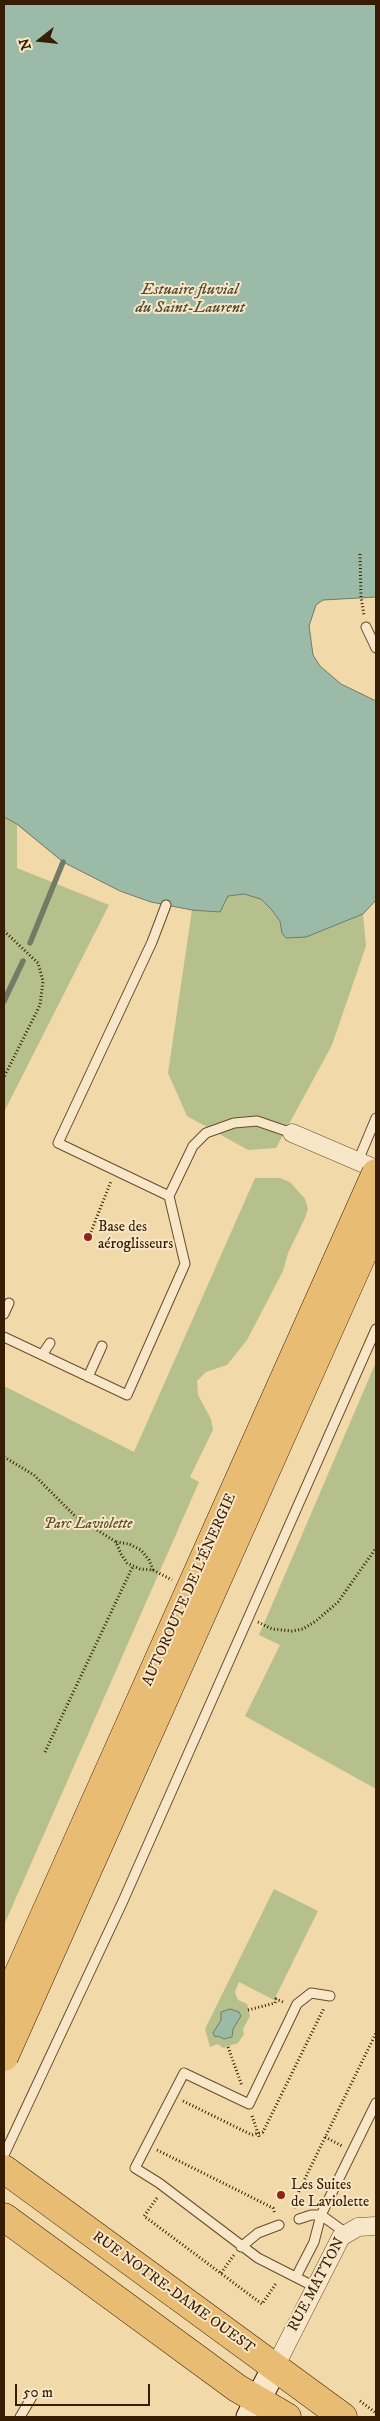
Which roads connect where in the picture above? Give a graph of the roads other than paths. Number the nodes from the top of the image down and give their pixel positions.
1 (366, 627) road end
2 (376, 648) edge
3 (166, 904) dead end
4 (376, 1118) edge
5 (292, 1133) joint
6 (367, 1167) edge
7 (376, 1169) edge
8 (169, 1196) junction
9 (376, 1224) edge
10 (9, 1303) dead end
11 (4, 1314) edge
12 (376, 1329) edge
13 (4, 1337) edge
14 (50, 1343) dead end
15 (102, 1346) dead end
16 (42, 1356) junction
17 (88, 1377) junction
18 (330, 1996) dead end
19 (4, 2006) edge
20 (4, 2057) edge
21 (376, 2103) edge
22 (4, 2155) edge
23 (4, 2169) edge
24 (321, 2216) junction
25 (4, 2217) edge
26 (299, 2219) dead end
27 (278, 2225) dead end
28 (376, 2226) edge
29 (346, 2233) junction
30 (241, 2247) junction
31 (296, 2277) junction
32 (314, 2287) junction
33 (275, 2367) junction
34 (33, 2395) dead end
35 (254, 2409) edge
36 (283, 2416) edge
37 (20, 2417) edge
38 (343, 2417) edge

1 - 2 lane
3 - 8 lane
4 - 6 lane
5 - 6 street
5 - 8 lane
6 - 7 street
6 - 19 main road, AUTOROUTE DE L'ÉNERGIE, bridge
8 - 17 lane
9 - 20 main road, AUTOROUTE DE L'ÉNERGIE, bridge
10 - 11 lane
12 - 22 lane
13 - 16 lane
14 - 16 lane
15 - 17 lane
16 - 17 lane
18 - 30 lane
21 - 24 lane
23 - 33 main road, RUE NOTRE-DAME OUEST
24 - 26 lane
24 - 29 lane
24 - 31 lane
25 - 35 main road
27 - 30 lane
28 - 29 street, RUE MATTON
29 - 32 street, RUE MATTON
30 - 31 lane
31 - 32 lane
32 - 33 street, RUE MATTON
33 - 35 street
33 - 36 street
33 - 38 main road, RUE NOTRE-DAME OUEST
34 - 37 lane
35 - 36 main road

